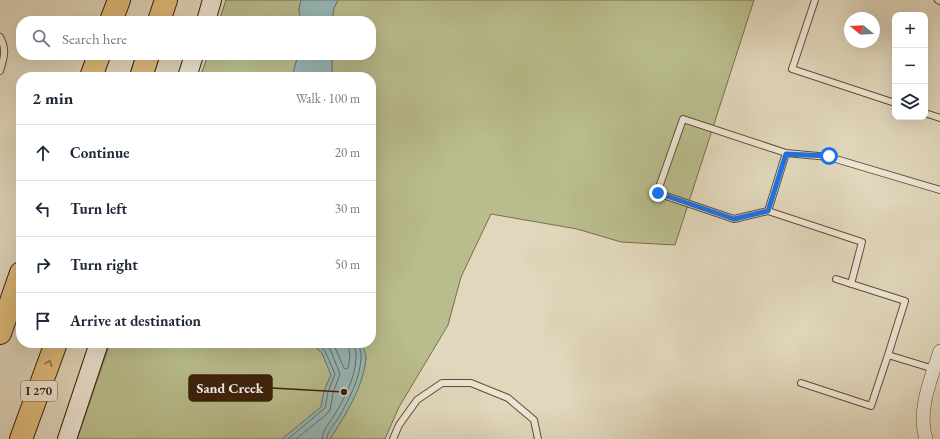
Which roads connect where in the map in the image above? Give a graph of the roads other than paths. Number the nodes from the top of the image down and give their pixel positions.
1 (119, 0) edge
2 (166, 0) edge
3 (212, 0) edge
4 (815, 0) edge
5 (114, 16) edge
6 (161, 16) edge
7 (207, 16) edge
8 (0, 37) edge
9 (97, 60) edge
10 (146, 60) edge
11 (192, 60) edge
12 (0, 71) edge
13 (93, 72) edge
14 (143, 72) edge
15 (189, 72) edge
16 (892, 102) edge
17 (928, 114) edge
18 (940, 118) edge
19 (786, 154) junction
20 (940, 190) edge
21 (768, 211) junction
22 (836, 279) dead end
23 (851, 284) junction
24 (16, 287) edge
25 (0, 333) edge
26 (54, 348) edge
27 (97, 348) edge
28 (940, 351) edge
29 (888, 354) junction
30 (934, 368) junction
31 (801, 383) dead end
32 (21, 439) edge
33 (66, 439) edge
34 (394, 439) edge
35 (538, 439) edge
36 (926, 439) edge

1 - 5 highway
2 - 6 highway
3 - 7 main road
4 - 16 lane
8 - 12 lane
9 - 13 highway
10 - 14 highway
11 - 15 main road
17 - 18 lane
19 - 20 lane
19 - 21 lane
19 - 21 lane
21 - 23 lane
22 - 23 lane
23 - 29 lane
24 - 25 highway
32 -> 26 highway, I 270
27 - 33 main road
28 - 30 street
29 - 30 lane
29 - 31 lane
30 - 36 street
34 - 35 lane

